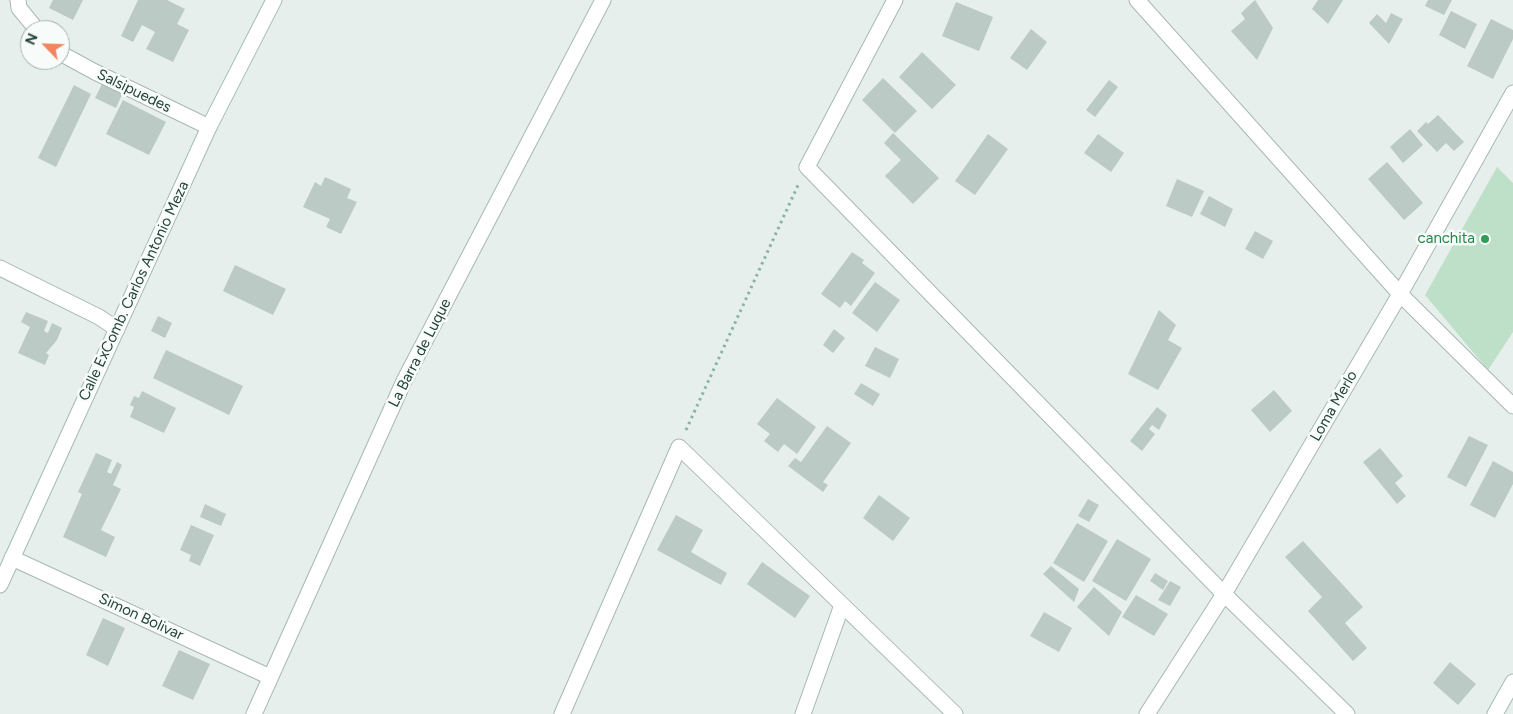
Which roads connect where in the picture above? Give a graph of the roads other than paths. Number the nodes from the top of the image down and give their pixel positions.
1 (18, 0) edge
2 (274, 0) edge
3 (603, 0) edge
4 (895, 0) edge
5 (1137, 0) edge
6 (29, 20) edge
7 (70, 58) edge
8 (1513, 93) edge
9 (209, 127) junction
10 (0, 268) edge
11 (1400, 294) junction
12 (117, 328) junction
13 (1513, 406) edge
14 (12, 558) junction
15 (0, 585) edge
16 (1224, 594) junction
17 (842, 605) junction
18 (270, 677) junction
19 (1512, 685) edge
20 (254, 714) edge
21 (562, 714) edge
22 (803, 714) edge
23 (955, 714) edge
24 (1147, 714) edge
25 (1347, 714) edge
26 (1495, 714) edge

1 - 6 street
2 - 9 street, Calle ExComb. Carlos Antonio Meza
3 - 18 street, La Barra de Luque
4 - 16 street
5 - 11 street
7 - 9 street, Salsipuedes
8 - 11 street, Loma Merlo
9 - 12 street, Calle ExComb. Carlos Antonio Meza
10 - 12 street
11 - 13 street
11 - 16 street, Loma Merlo
12 - 14 street, Calle ExComb. Carlos Antonio Meza
14 - 15 street, Calle ExComb. Carlos Antonio Meza
14 - 18 street, Simon Bolivar
16 - 24 street, Loma Merlo
16 - 25 street
17 - 21 street
17 - 22 street
17 - 23 street
18 - 20 street, La Barra de Luque
19 - 26 street

